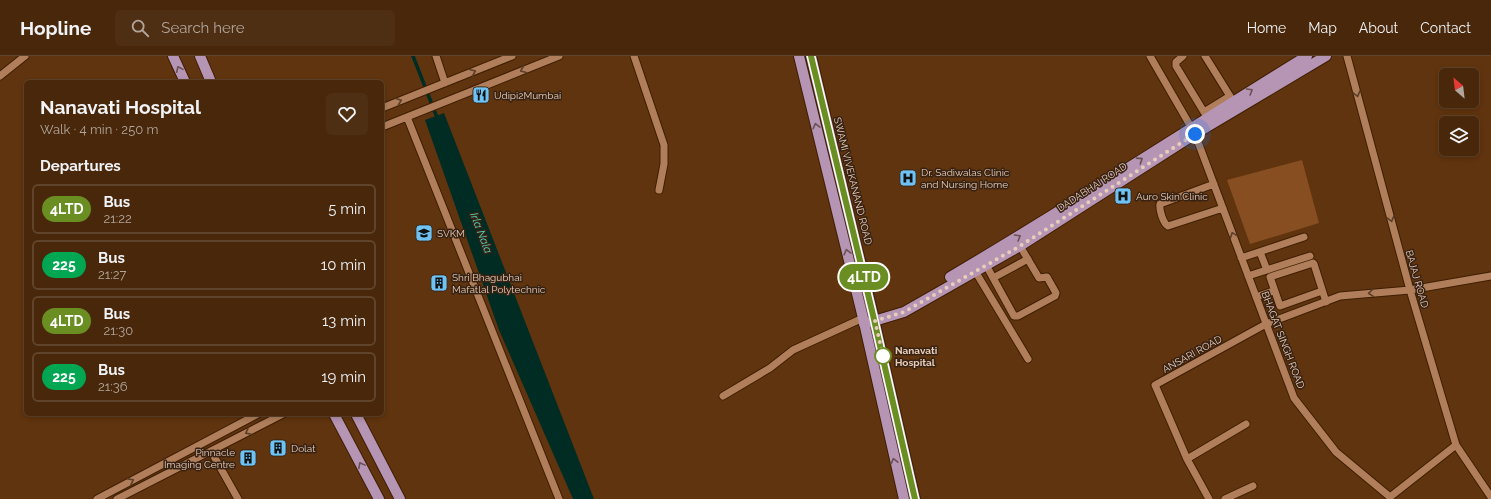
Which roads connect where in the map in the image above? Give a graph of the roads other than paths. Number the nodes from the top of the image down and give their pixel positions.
1 (25, 56) edge
2 (173, 56) edge
3 (200, 56) edge
4 (436, 56) edge
5 (512, 56) edge
6 (559, 56) edge
7 (634, 56) edge
8 (799, 56) edge
9 (811, 56) edge
10 (1150, 56) edge
11 (1183, 56) edge
12 (1205, 56) edge
13 (1307, 56) edge
14 (1326, 56) edge
15 (1347, 56) edge
16 (0, 76) edge
17 (183, 80) edge
18 (210, 80) edge
19 (445, 83) junction
20 (1231, 99) junction
21 (384, 107) edge
22 (1206, 115) junction
23 (407, 117) junction
24 (384, 126) edge
25 (1193, 131) junction
26 (1212, 184) junction
27 (659, 190) dead end
28 (1220, 208) junction
29 (1304, 237) dead end
30 (1020, 246) junction
31 (1260, 252) junction
32 (1310, 256) dead end
33 (1241, 258) junction
34 (1028, 259) junction
35 (986, 265) junction
36 (1267, 270) junction
37 (975, 271) junction
38 (1248, 276) junction
39 (1491, 276) edge
40 (993, 278) junction
41 (1410, 290) junction
42 (1274, 291) junction
43 (1322, 291) junction
44 (1256, 297) junction
45 (1301, 298) junction
46 (1326, 302) junction
47 (1305, 310) junction
48 (1012, 313) junction
49 (874, 318) junction
50 (1003, 318) junction
51 (864, 321) junction
52 (1266, 324) junction
53 (1028, 359) dead end
54 (723, 396) dead end
55 (254, 416) edge
56 (279, 416) edge
57 (335, 416) edge
58 (357, 416) edge
59 (1246, 424) dead end
60 (1456, 445) junction
61 (211, 451) junction
62 (1187, 459) junction
63 (1253, 486) dead end
64 (1491, 497) edge
65 (97, 499) edge
66 (117, 499) edge
67 (238, 499) edge
68 (379, 499) edge
69 (400, 499) edge
70 (559, 499) edge
71 (904, 499) edge
72 (915, 499) edge
73 (1208, 499) edge
74 (1226, 499) edge

1 - 16 street
17 -> 2 main road
3 - 18 main road
4 - 19 street
19 -> 5 street
6 -> 23 street
7 - 27 street
51 -> 8 main road
9 - 49 main road, SWAMI VIVEKANAND ROAD
10 - 25 street, BHAGAT SINGH ROAD
11 - 22 street
12 - 20 street
20 -> 13 main road, DADABHAI ROAD
14 - 25 main road, DADABHAI ROAD
15 -> 41 street, BAJAJ ROAD
21 -> 19 street
20 - 22 main road, DADABHAI ROAD
22 - 25 main road, DADABHAI ROAD
23 - 24 street
23 - 70 street
25 - 26 street, BHAGAT SINGH ROAD
25 - 30 main road, DADABHAI ROAD
49 -> 25 main road, DADABHAI ROAD
26 - 28 street, BHAGAT SINGH ROAD
26 - 28 street
33 -> 28 street, BHAGAT SINGH ROAD
29 - 31 street
30 - 34 street
30 - 35 main road, DADABHAI ROAD
31 - 33 street
31 - 36 street
32 - 36 street
33 - 38 street, BHAGAT SINGH ROAD
34 - 40 street
34 - 48 street
35 - 37 main road, DADABHAI ROAD
35 - 40 street
36 - 38 street
37 - 49 main road, DADABHAI ROAD
37 - 50 street
38 - 44 street, BHAGAT SINGH ROAD
39 - 41 street
40 - 48 street
41 -> 46 street
41 - 60 street, BAJAJ ROAD
42 - 43 street
42 - 44 street
42 - 45 street
43 - 45 street
43 - 46 street
44 - 52 street, BHAGAT SINGH ROAD
45 - 47 street
46 - 47 street
47 - 52 street
48 - 50 street
49 - 51 main road, DADABHAI ROAD
49 - 72 main road, SWAMI VIVEKANAND ROAD
50 - 53 street
51 - 54 street
71 -> 51 main road
52 - 60 street, BHAGAT SINGH ROAD
52 - 62 street, ANSARI ROAD
65 -> 55 street
56 -> 61 street
68 -> 57 main road
58 - 69 main road
59 - 62 street
60 - 64 street, BAJAJ ROAD
61 - 66 street
61 - 67 street
62 - 73 street
63 - 74 street

